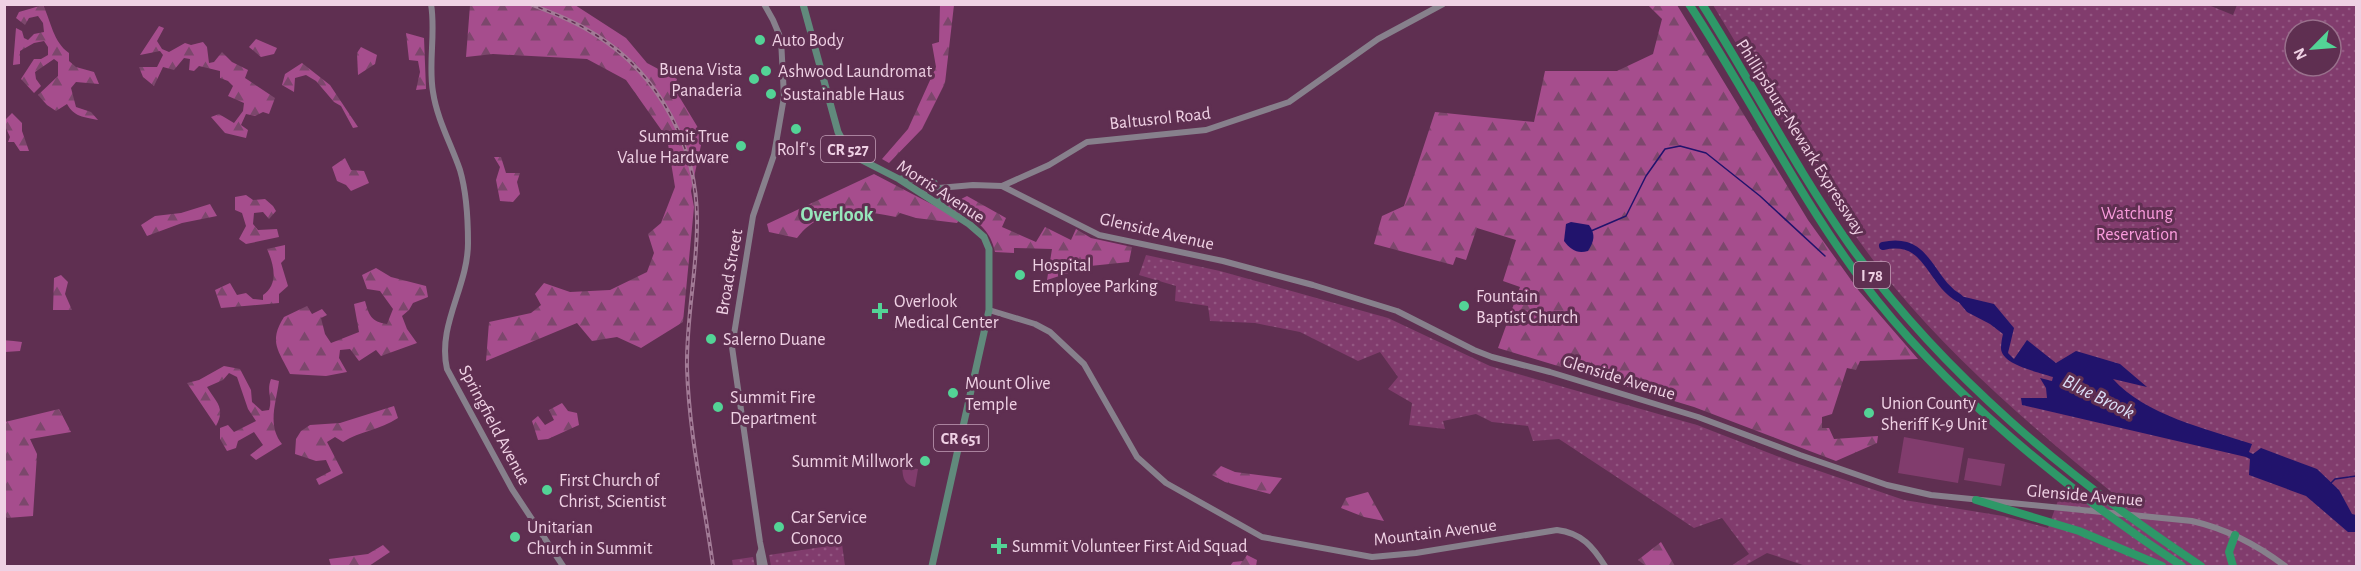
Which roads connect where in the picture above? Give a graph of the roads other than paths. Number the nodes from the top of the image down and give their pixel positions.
1 (431, 4) edge
2 (764, 4) edge
3 (803, 4) edge
4 (1443, 4) edge
5 (1689, 4) edge
6 (1702, 4) edge
7 (899, 179) junction
8 (936, 186) junction
9 (1002, 186) junction
10 (920, 192) junction
11 (944, 207) junction
12 (989, 310) junction
13 (1976, 500) junction
14 (2235, 535) junction
15 (761, 550) junction
16 (563, 567) edge
17 (760, 567) edge
18 (765, 567) edge
19 (932, 567) edge
20 (1605, 567) edge
21 (2162, 567) edge
22 (2182, 567) edge
23 (2201, 567) edge
24 (2233, 567) edge
25 (2284, 567) edge

1 - 16 main road, Springfield Avenue
2 - 15 main road, Broad Street
3 - 7 main road, Morris Avenue / CR 527
4 - 9 main road, Baltusrol Road
5 - 22 highway, Phillipsburg-Newark Expressway / I 78
6 - 23 highway, Phillipsburg-Newark Expressway / I 78
7 - 8 main road
7 - 10 main road, Morris Avenue / CR 527
8 - 9 main road, Glenside Avenue
8 - 10 main road, Glenside Avenue
8 - 11 main road
9 - 13 main road, Glenside Avenue
10 - 11 main road, Morris Avenue / CR 651
11 - 12 main road, Morris Avenue / CR 651
12 - 19 main road, Morris Avenue / CR 651
12 - 20 main road, Mountain Avenue
13 - 14 main road, Glenside Avenue
13 - 21 highway
14 - 24 highway
14 - 25 main road, Glenside Avenue
15 - 17 main road, Broad Street
15 - 18 main road, Broad Street

